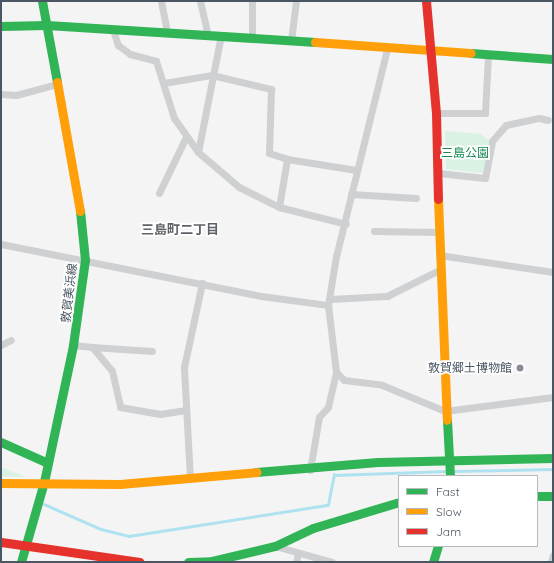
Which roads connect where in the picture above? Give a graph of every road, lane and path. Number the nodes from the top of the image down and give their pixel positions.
1 (42, 1) edge
2 (161, 1) edge
3 (200, 1) edge
4 (252, 1) edge
5 (296, 1) edge
6 (426, 1) edge
7 (48, 25) junction
8 (1, 26) edge
9 (113, 30) junction
10 (167, 33) junction
11 (208, 35) junction
12 (221, 36) junction
13 (252, 37) junction
14 (291, 41) junction
15 (387, 49) junction
16 (432, 52) junction
17 (488, 55) junction
18 (553, 60) edge
19 (212, 76) junction
20 (164, 83) junction
21 (57, 84) junction
22 (1, 94) edge
23 (436, 113) junction
24 (548, 120) dead end
25 (186, 137) junction
26 (198, 152) junction
27 (287, 159) junction
28 (356, 170) junction
29 (438, 173) junction
30 (159, 193) dead end
31 (351, 194) junction
32 (416, 198) dead end
33 (279, 207) junction
34 (346, 224) junction
35 (374, 231) dead end
36 (439, 232) junction
37 (1, 244) edge
38 (439, 255) junction
39 (85, 260) junction
40 (439, 270) junction
41 (553, 272) edge
42 (202, 283) junction
43 (329, 302) junction
44 (11, 340) dead end
45 (1, 344) edge
46 (74, 345) junction
47 (92, 347) junction
48 (152, 351) dead end
49 (336, 372) junction
50 (553, 398) edge
51 (186, 410) junction
52 (445, 411) junction
53 (1, 442) edge
54 (553, 458) edge
55 (48, 463) junction
56 (449, 468) edge
57 (310, 470) junction
58 (190, 479) junction
59 (44, 482) junction
60 (1, 483) edge
61 (538, 496) edge
62 (553, 496) edge
63 (398, 502) edge
64 (1, 542) edge
65 (275, 546) junction
66 (25, 547) junction
67 (438, 547) edge
68 (298, 553) junction
69 (553, 556) edge
70 (114, 561) edge
71 (21, 562) edge
72 (140, 562) edge
73 (188, 562) edge
74 (296, 562) edge
75 (332, 562) edge
76 (433, 562) edge
77 (551, 562) edge

1 - 7 street, 敦賀美浜線
2 - 10 street
3 - 11 street
4 - 13 street
5 - 14 street
6 - 16 street
7 - 8 street
7 - 9 street
7 - 21 street, 敦賀美浜線
9 - 10 street
9 - 20 street
10 - 11 street
11 - 12 street
12 - 13 street
12 - 19 street
13 - 14 street
14 - 15 street
15 - 16 street
15 - 28 street
16 - 17 street
16 - 23 street
17 - 18 street
17 - 23 street
19 - 20 street
19 - 26 street
19 - 27 street
20 - 25 street
21 - 22 street
21 - 39 street, 敦賀美浜線
23 - 29 street
24 - 29 street
25 - 26 street
25 - 30 street
26 - 33 street
27 - 28 street
27 - 33 street
28 - 31 street
29 - 36 street
31 - 32 street
31 - 34 street
33 - 34 street
34 - 43 street
35 - 36 street
36 - 38 street
37 - 39 street
38 - 40 street
38 - 41 street
39 - 42 street
39 - 46 street, 敦賀美浜線
40 - 43 street
40 - 52 street
42 - 43 street
42 - 51 street
43 - 49 street
44 - 45 street
46 - 47 street
46 - 55 street, 敦賀美浜線
47 - 48 street
47 - 51 street
49 - 52 street
49 - 57 street
50 - 52 street
51 - 58 street
52 - 56 street
53 - 55 street
54 - 56 street
55 - 59 street, 敦賀美浜線
56 - 57 street
57 - 58 street
58 - 59 street
59 - 60 street
59 - 66 street, 敦賀美浜線
61 - 62 street
63 - 65 street
64 - 66 street
65 - 68 street
65 - 73 street
66 - 70 street
66 - 71 street, 敦賀美浜線
67 - 76 street
68 - 74 street
68 - 75 street
69 - 77 street
70 - 72 street

